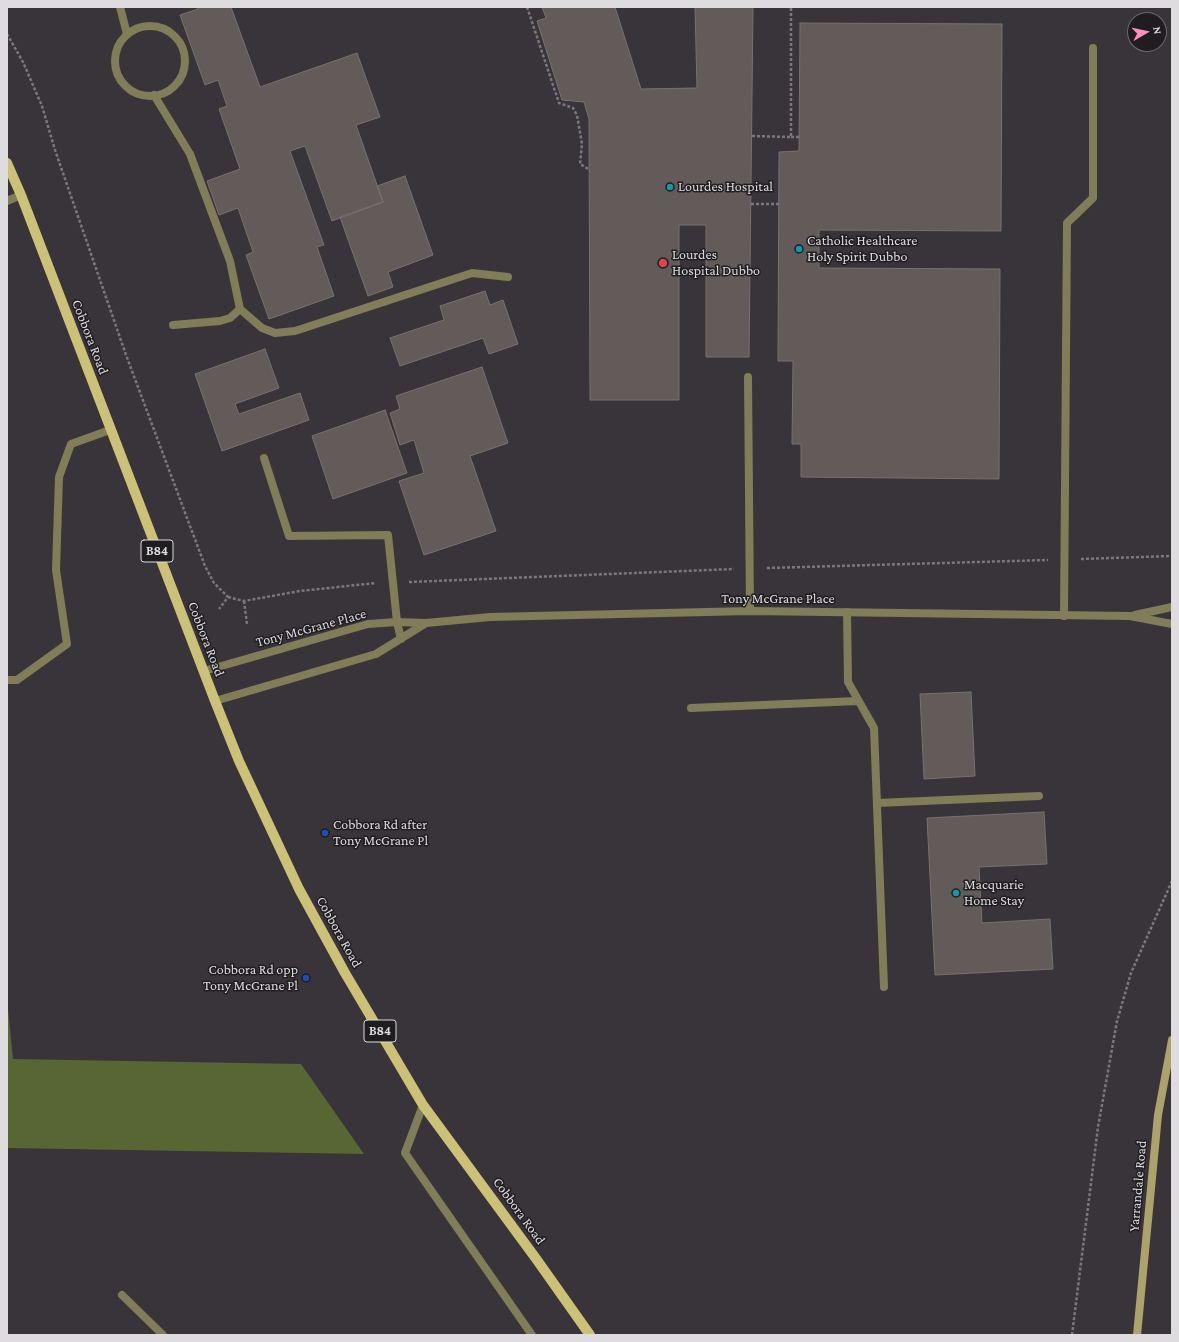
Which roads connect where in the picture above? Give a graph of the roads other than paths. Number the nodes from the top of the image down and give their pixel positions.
1 (120, 7) edge
2 (127, 34) junction
3 (1093, 48) dead end
4 (154, 95) junction
5 (7, 163) edge
6 (21, 195) junction
7 (7, 201) edge
8 (508, 277) dead end
9 (240, 309) junction
10 (173, 325) dead end
11 (748, 377) dead end
12 (110, 430) junction
13 (264, 458) dead end
14 (1172, 607) edge
15 (750, 611) junction
16 (847, 612) junction
17 (1064, 616) junction
18 (1130, 616) junction
19 (397, 622) junction
20 (426, 623) junction
21 (1172, 624) edge
22 (402, 639) junction
23 (204, 671) junction
24 (7, 680) edge
25 (215, 701) junction
26 (858, 701) junction
27 (691, 708) dead end
28 (1039, 796) dead end
29 (877, 803) junction
30 (884, 987) dead end
31 (1172, 1040) edge
32 (423, 1105) junction
33 (122, 1295) dead end
34 (163, 1335) edge
35 (532, 1335) edge
36 (590, 1335) edge
37 (1136, 1335) edge

1 - 2 street
2 - 4 street
2 - 4 street
3 - 17 street
4 - 9 street
5 - 6 main road, Cobbora Road / B84
6 - 7 street
6 - 12 main road, Cobbora Road / B84
8 - 9 street
9 - 10 street
11 - 15 street
12 - 23 main road, Cobbora Road / B84
12 - 24 street
13 - 19 street
14 - 18 street, Tony McGrane Place
15 - 16 street, Tony McGrane Place
15 - 20 street, Tony McGrane Place
16 - 17 street, Tony McGrane Place
16 - 26 street
17 - 18 street, Tony McGrane Place
18 - 21 street, Tony McGrane Place
19 - 20 street, Tony McGrane Place
19 - 22 street
19 - 23 street, Tony McGrane Place
20 - 22 street, Tony McGrane Place
22 - 25 street, Tony McGrane Place
23 - 25 main road, Cobbora Road / B84
25 - 32 main road, Cobbora Road / B84
26 - 27 street
26 - 29 street
28 - 29 street
29 - 30 street
31 - 37 street, Yarrandale Road
32 - 35 street
32 - 36 main road, Cobbora Road / B84
33 - 34 street

